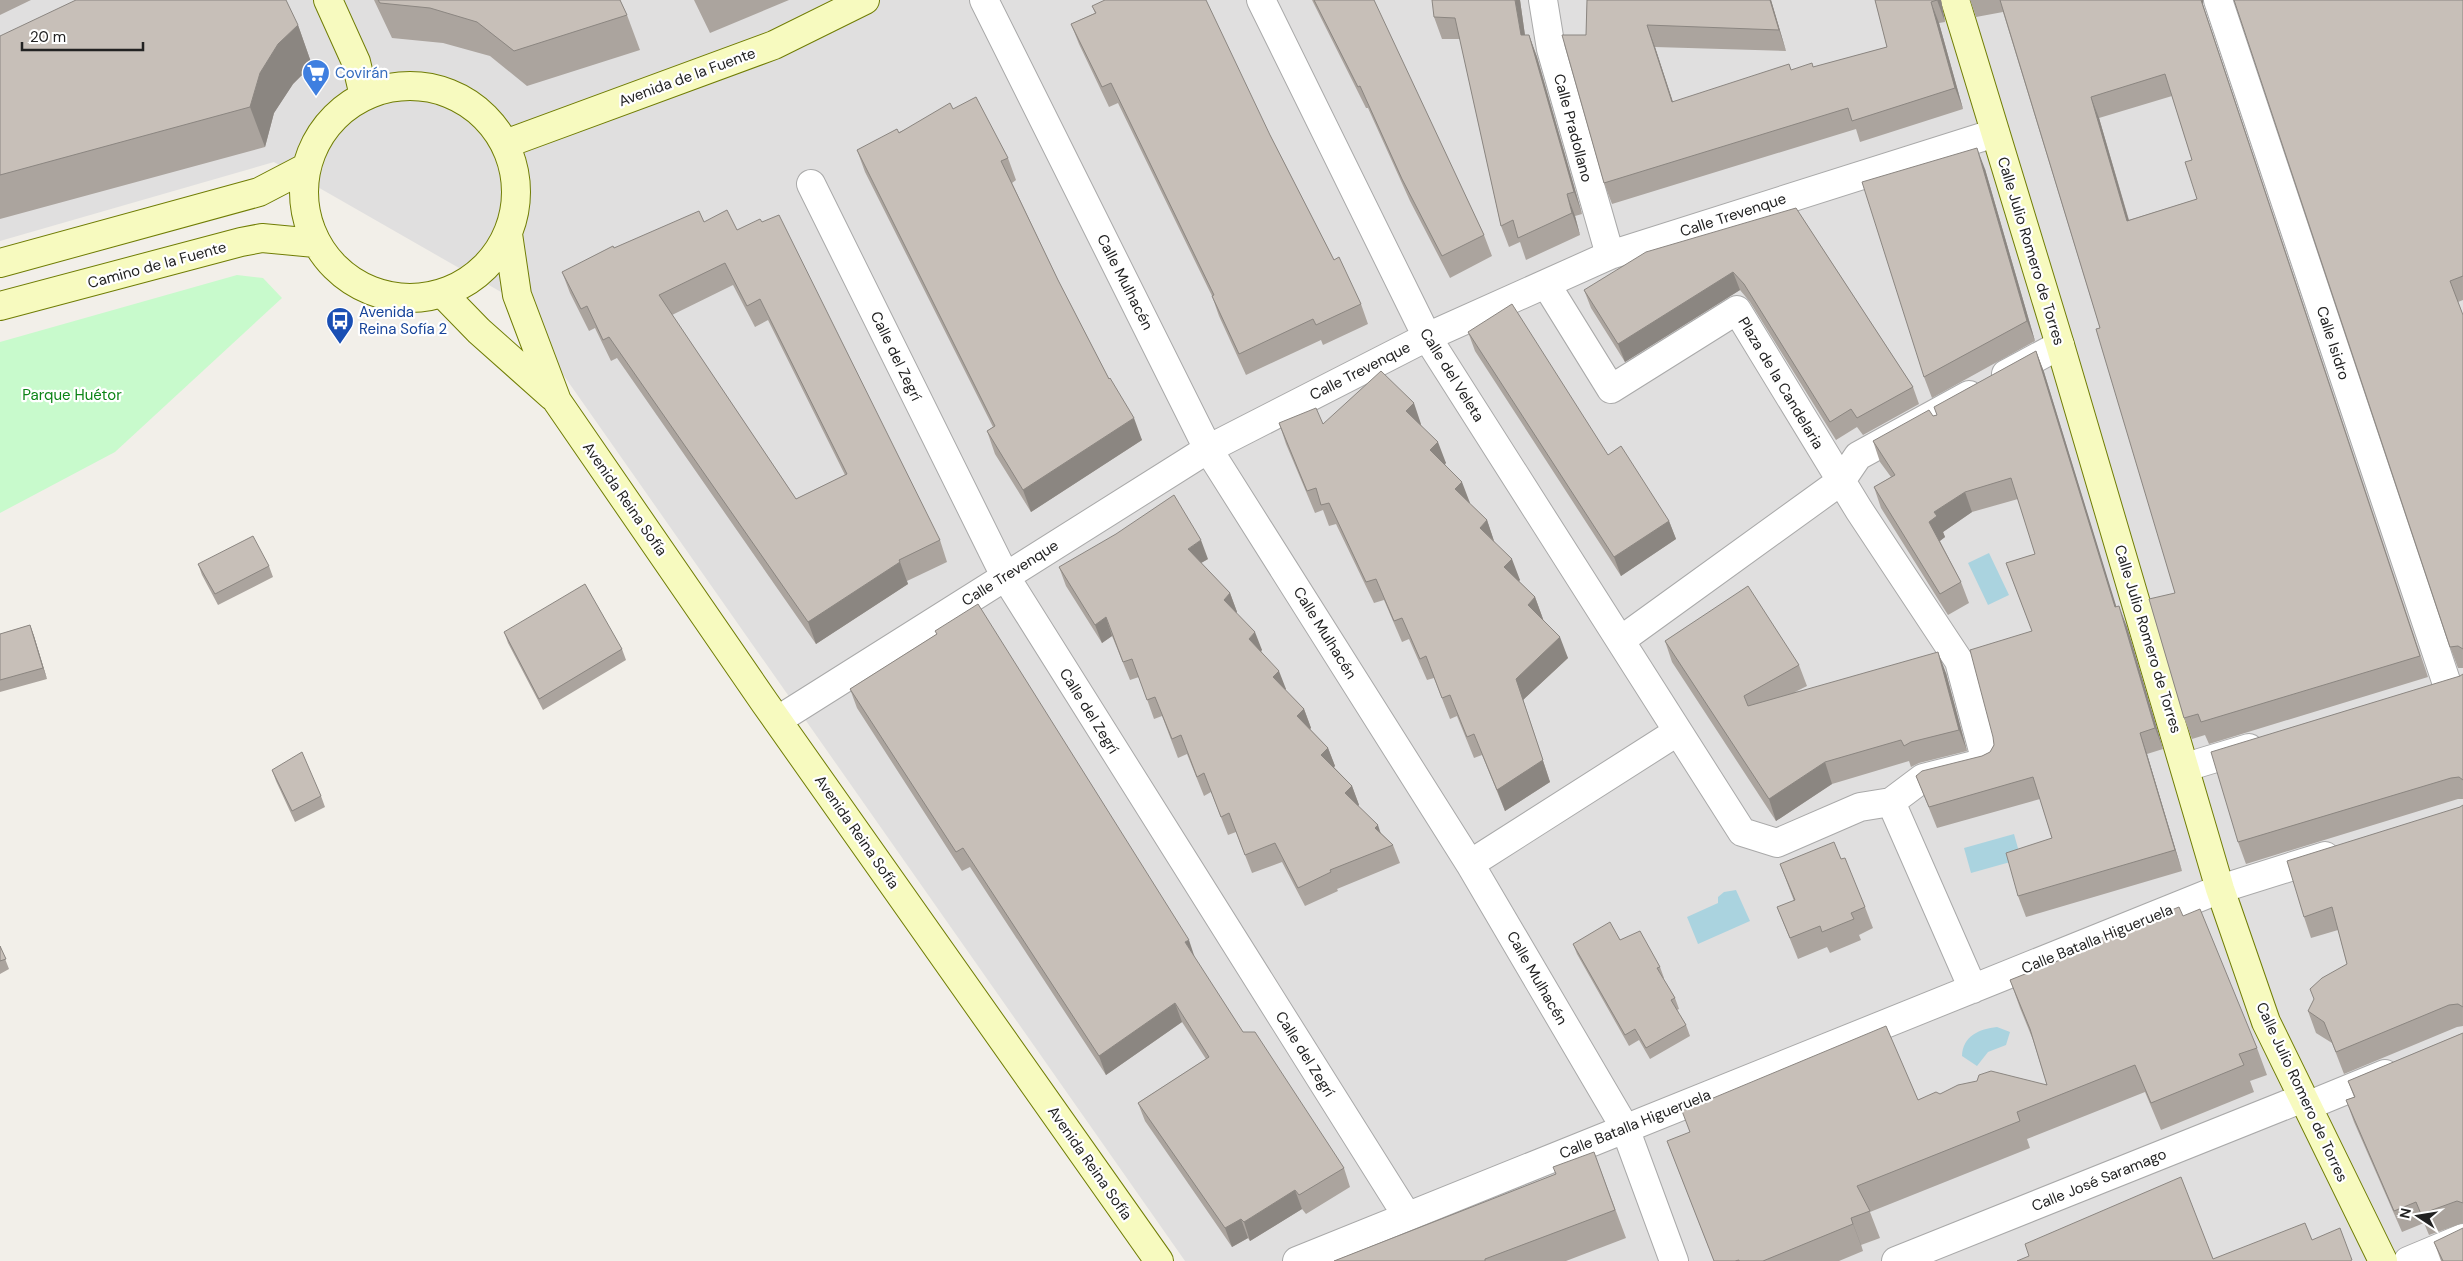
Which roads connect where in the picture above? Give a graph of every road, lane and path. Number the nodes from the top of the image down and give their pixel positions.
1 (328, 0) edge
2 (865, 0) edge
3 (984, 0) edge
4 (1261, 0) edge
5 (1543, 0) edge
6 (1955, 0) edge
7 (2218, 0) edge
8 (364, 96) junction
9 (1995, 133) junction
10 (505, 144) junction
11 (307, 167) junction
12 (811, 184) dead end
13 (508, 234) junction
14 (315, 242) junction
15 (1610, 255) junction
16 (0, 263) edge
17 (1546, 284) junction
18 (442, 294) junction
19 (0, 306) edge
20 (1427, 337) junction
21 (2060, 345) junction
22 (557, 401) junction
23 (1208, 449) junction
24 (1841, 481) junction
25 (1004, 576) junction
26 (1622, 640) junction
27 (2455, 685) edge
28 (2420, 696) edge
29 (778, 720) junction
30 (1678, 732) junction
31 (2271, 741) edge
32 (2186, 767) junction
33 (1892, 802) junction
34 (2351, 849) edge
35 (1470, 864) junction
36 (2220, 889) junction
37 (1973, 989) junction
38 (2411, 1063) edge
39 (2305, 1102) junction
40 (1625, 1128) junction
41 (1407, 1216) junction
42 (2463, 1238) edge
43 (1159, 1261) edge
44 (1298, 1261) edge
45 (1674, 1261) edge
46 (1896, 1261) edge
47 (2383, 1261) edge
48 (2408, 1261) edge

1 - 8 street
2 - 10 street, Avenida de la Fuente
3 - 23 street, Calle Mulhacén
4 - 20 street, Calle del Veleta
5 - 15 street, Calle Pradollano
6 - 9 street, Calle Julio Romero de Torres
7 - 27 street, Calle Isidro
8 - 10 street
8 - 11 street
9 - 15 street, Calle Trevenque
9 - 21 street, Calle Julio Romero de Torres
10 - 13 street
11 - 14 street
11 - 16 street
12 - 25 street, Calle del Zegrí
13 - 18 street
13 - 22 street, Avenida Reina Sofía
14 - 18 street
14 - 19 street, Camino de la Fuente
15 - 17 street, Calle Trevenque
17 - 20 street, Calle Trevenque
17 - 24 street, Plaza de la Candelaria
18 - 22 street, Avenida Reina Sofía
20 - 23 street, Calle Trevenque
20 - 26 street, Calle del Veleta
21 - 24 street
21 - 32 street, Calle Julio Romero de Torres
22 - 29 street, Avenida Reina Sofía
23 - 25 street, Calle Trevenque
23 - 35 street, Calle Mulhacén
24 - 26 street
24 - 33 street, Plaza de la Candelaria
25 - 29 street, Calle Trevenque
25 - 41 street, Calle del Zegrí
26 - 30 street, Calle del Veleta
27 - 28 street
29 - 43 street, Avenida Reina Sofía
30 - 33 street, Calle del Veleta
30 - 35 street
31 - 32 street
32 - 36 street, Calle Julio Romero de Torres
33 - 37 street
34 - 36 street, Calle Batalla Higueruela
35 - 40 street, Calle Mulhacén
36 - 37 street, Calle Batalla Higueruela
36 - 39 street, Calle Julio Romero de Torres
37 - 40 street, Calle Batalla Higueruela
38 - 39 street, Calle José Saramago
39 - 46 street, Calle José Saramago
39 - 47 street, Calle Julio Romero de Torres
40 - 41 street, Calle Batalla Higueruela
40 - 45 street, Calle Mulhacén
41 - 44 street, Calle Batalla Higueruela
42 - 48 street

